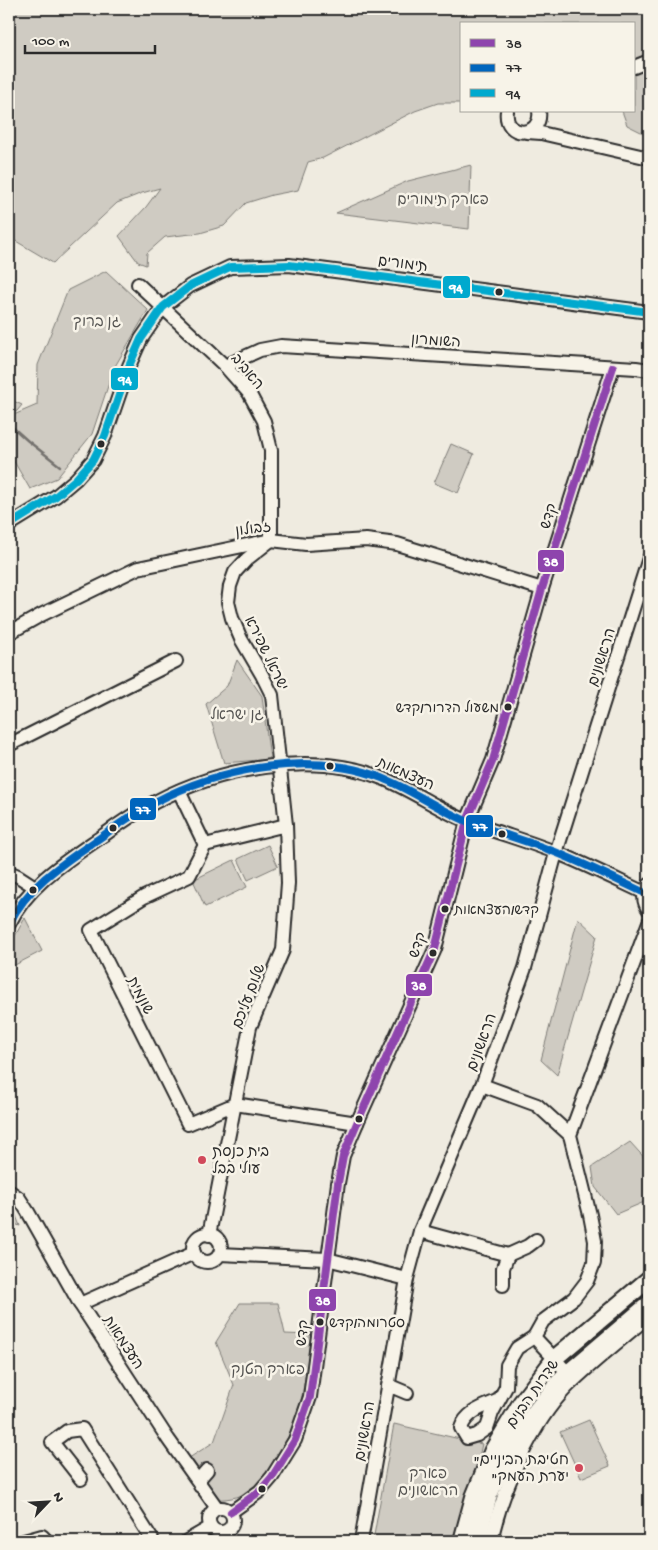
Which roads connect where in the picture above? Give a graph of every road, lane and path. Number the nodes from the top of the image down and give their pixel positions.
1 (649, 61) edge
2 (636, 66) edge
3 (508, 112) edge
4 (540, 114) edge
5 (527, 132) junction
6 (553, 136) junction
7 (649, 158) edge
8 (138, 284) dead end
9 (163, 307) junction
10 (649, 312) edge
11 (224, 366) junction
12 (613, 367) junction
13 (649, 370) edge
14 (9, 525) edge
15 (271, 540) junction
16 (649, 558) edge
17 (542, 589) junction
18 (9, 633) edge
19 (176, 660) dead end
20 (9, 745) edge
21 (279, 766) junction
22 (179, 791) junction
23 (468, 821) junction
24 (286, 826) junction
25 (205, 845) junction
26 (556, 853) junction
27 (9, 872) edge
28 (35, 886) junction
29 (647, 889) edge
30 (649, 910) edge
31 (649, 922) edge
32 (9, 924) edge
33 (482, 1085) junction
34 (235, 1104) junction
35 (357, 1123) junction
36 (570, 1136) junction
37 (9, 1191) edge
38 (420, 1231) junction
39 (209, 1235) junction
40 (536, 1240) dead end
41 (194, 1253) junction
42 (220, 1254) junction
43 (508, 1255) junction
44 (327, 1259) junction
45 (407, 1279) junction
46 (649, 1279) edge
47 (503, 1285) dead end
48 (80, 1304) junction
49 (649, 1304) edge
50 (649, 1316) edge
51 (534, 1338) junction
52 (555, 1358) junction
53 (568, 1373) junction
54 (388, 1386) junction
55 (406, 1393) dead end
56 (499, 1400) dead end
57 (207, 1470) dead end
58 (81, 1479) dead end
59 (200, 1486) junction
60 (217, 1508) junction
61 (231, 1512) junction
62 (219, 1533) edge
63 (24, 1541) edge
64 (47, 1541) edge
65 (153, 1541) edge
66 (187, 1541) edge
67 (361, 1541) edge
68 (462, 1541) edge
69 (477, 1541) edge
70 (491, 1541) edge

1 - 2 street
3 - 5 street
4 - 5 street
4 - 6 street
5 - 6 street
6 - 7 street
8 - 9 street, האביב
9 - 10 street, תימורים
9 - 11 street, האביב
9 - 14 street, תימורים
11 - 12 street, השומרון
11 - 15 street, האביב
12 - 13 street, השומרון
12 - 17 street, קדש
15 - 17 street, זבולון
15 - 18 street, זבולון
15 - 21 street, ישראל שפירא
16 - 26 street, הראשונים
17 - 23 street, קדש
19 - 20 street
21 - 22 street, העצמאות
21 - 23 street, העצמאות
21 - 24 street, שלום עליכם
22 - 25 street
22 - 28 street, העצמאות
23 - 26 street, העצמאות
23 - 35 street, קדש
24 - 25 street
24 - 34 street, שלום עליכם
25 - 34 street, שונמית
26 - 29 street, העצמאות
26 - 33 street, הראשונים
27 - 28 street
28 - 32 street, העצמאות
29 - 30 street
31 - 36 street
33 - 36 street
33 - 38 street, הראשונים
34 - 35 street
34 - 39 street, שלום עליכם
35 - 44 street, קדש
36 - 51 street
37 - 48 street, העצמאות
38 - 43 street
38 - 45 street, הראשונים
39 - 41 street
39 - 42 street
40 - 43 street
41 - 42 street
41 - 48 street
42 - 44 street
43 - 47 street
44 - 45 street
44 - 61 street, קדש
45 - 54 street, הראשונים
46 - 52 main road, שדרות הבנים
48 - 59 street, העצמאות
49 - 53 main road, שדרות הבנים
50 - 70 street
51 - 52 street
51 - 56 street
52 - 53 street
52 - 68 main road, שדרות הבנים
53 - 69 main road, שדרות הבנים
54 - 55 street
54 - 67 street, הראשונים
57 - 59 street
58 - 65 street
59 - 60 street, העצמאות
60 - 61 street
60 - 62 street
61 - 62 street
62 - 66 street
63 - 64 street

